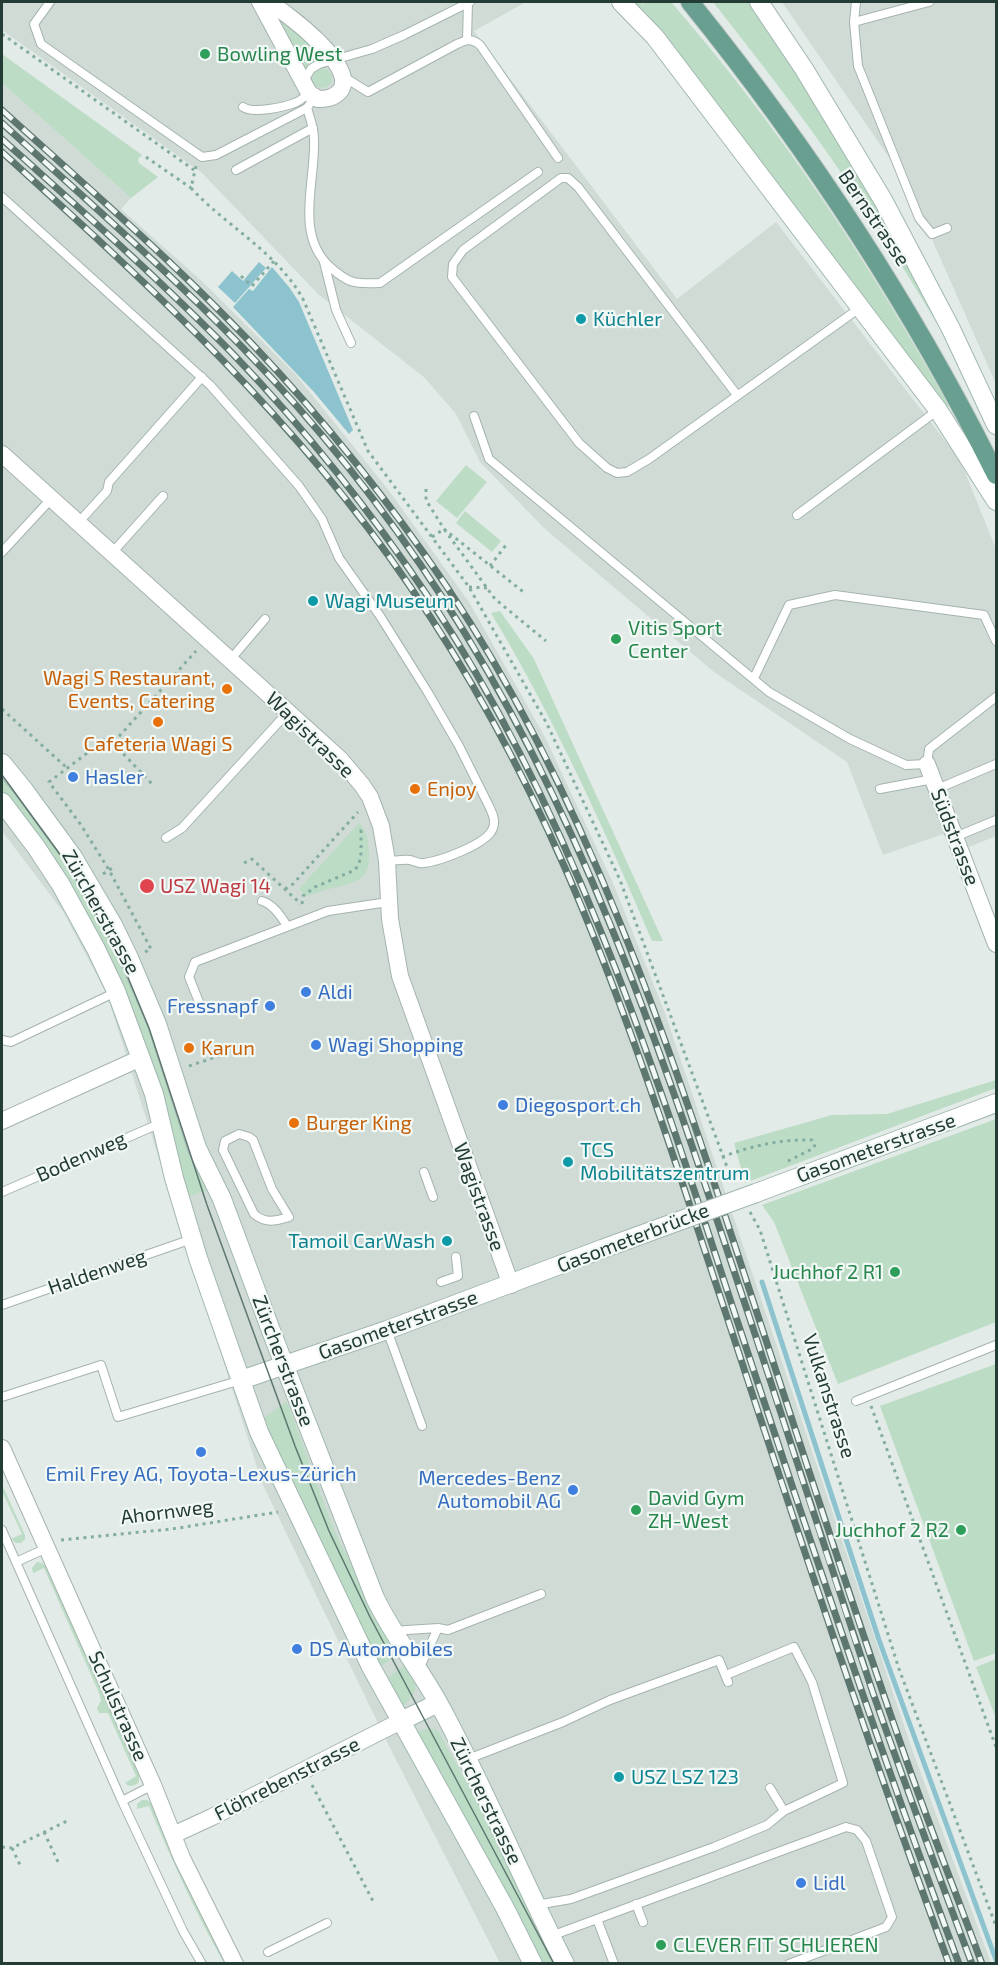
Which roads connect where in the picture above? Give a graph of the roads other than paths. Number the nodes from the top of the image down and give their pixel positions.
1 (50, 2) edge
2 (260, 2) edge
3 (268, 2) edge
4 (469, 2) edge
5 (621, 2) edge
6 (759, 2) edge
7 (856, 2) edge
8 (929, 2) edge
9 (693, 5) edge
10 (854, 22) junction
11 (467, 40) junction
12 (334, 60) junction
13 (344, 77) junction
14 (308, 95) junction
15 (243, 106) dead end
16 (313, 128) junction
17 (558, 158) dead end
18 (236, 170) dead end
19 (538, 172) dead end
20 (2, 197) edge
21 (947, 228) dead end
22 (324, 262) junction
23 (861, 307) junction
24 (351, 343) dead end
25 (202, 377) junction
26 (737, 395) junction
27 (938, 410) junction
28 (474, 416) dead end
29 (996, 425) edge
30 (2, 454) edge
31 (996, 475) edge
32 (163, 496) dead end
33 (51, 499) junction
34 (996, 501) edge
35 (797, 515) dead end
36 (78, 523) junction
37 (2, 552) edge
38 (112, 554) junction
39 (265, 619) dead end
40 (996, 641) edge
41 (230, 660) junction
42 (754, 678) junction
43 (996, 697) edge
44 (288, 712) junction
45 (2, 763) edge
46 (996, 764) edge
47 (932, 777) junction
48 (880, 789) dead end
49 (2, 802) edge
50 (996, 820) edge
51 (955, 837) junction
52 (166, 838) dead end
53 (387, 861) junction
54 (262, 902) dead end
55 (388, 902) junction
56 (287, 926) junction
57 (996, 944) edge
58 (116, 991) junction
59 (199, 1002) dead end
60 (2, 1040) edge
61 (142, 1060) junction
62 (996, 1103) edge
63 (2, 1120) edge
64 (162, 1123) junction
65 (257, 1150) joint
66 (424, 1172) dead end
67 (2, 1192) edge
68 (433, 1197) dead end
69 (751, 1199) joint
70 (192, 1239) junction
71 (456, 1257) dead end
72 (441, 1282) dead end
73 (510, 1285) junction
74 (2, 1305) edge
75 (387, 1330) junction
76 (996, 1346) edge
77 (285, 1365) junction
78 (241, 1380) junction
79 (2, 1397) edge
80 (856, 1401) dead end
81 (422, 1426) dead end
82 (2, 1448) edge
83 (2, 1530) edge
84 (52, 1544) junction
85 (16, 1562) junction
86 (541, 1594) dead end
87 (438, 1628) junction
88 (392, 1631) junction
89 (418, 1671) junction
90 (438, 1703) junction
91 (401, 1721) junction
92 (467, 1759) junction
93 (153, 1785) junction
94 (770, 1788) dead end
95 (122, 1801) junction
96 (784, 1811) junction
97 (173, 1835) junction
98 (536, 1905) junction
99 (636, 1905) junction
100 (597, 1919) junction
101 (643, 1922) dead end
102 (327, 1923) dead end
103 (551, 1936) junction
104 (268, 1952) dead end
105 (202, 1964) edge
106 (236, 1964) edge
107 (533, 1964) edge
108 (565, 1964) edge
109 (614, 1964) edge
110 (789, 1964) edge

1 - 14 lane
2 - 14 street
3 - 12 street
4 - 11 lane
4 - 12 lane
5 - 23 main road
6 - 29 main road
7 - 10 lane
8 - 10 lane
9 - 31 main road, Bernstrasse
10 - 21 lane
11 - 13 lane
11 - 17 lane
12 - 13 street
12 - 14 lane
13 - 14 street
14 - 15 lane
14 - 16 lane
16 - 18 lane
16 - 22 lane
19 - 22 lane
20 - 25 lane
22 - 24 lane
23 - 26 lane
23 - 27 main road
25 - 36 lane
25 - 53 lane
26 - 26 lane
27 - 34 main road
27 - 35 lane
28 - 42 lane
30 - 33 street, Wagistrasse
32 - 38 lane
33 - 36 street, Wagistrasse
33 - 37 lane
36 - 38 street, Wagistrasse
38 - 41 street, Wagistrasse
39 - 41 lane
40 - 42 lane
41 - 44 street, Wagistrasse
42 - 47 lane
43 - 47 lane
44 - 52 lane
44 - 53 street, Wagistrasse
45 - 77 main road, Zürcherstrasse
46 - 47 lane
47 - 48 lane
47 - 51 street, Südstrasse
49 - 58 main road, Zürcherstrasse
50 - 51 lane
51 - 57 street, Südstrasse
53 - 55 street, Wagistrasse
54 - 56 lane
55 - 56 lane
55 - 73 street, Wagistrasse
56 - 59 lane
58 - 60 lane
58 - 61 main road, Zürcherstrasse
61 - 63 street
61 - 64 main road, Zürcherstrasse
62 - 69 main road, Gasometerstrasse
64 - 67 lane, Bodenweg
64 - 70 main road, Zürcherstrasse
65 - 65 lane
66 - 68 lane
69 - 73 main road, Gasometerbrücke, bridge
70 - 74 lane, Haldenweg
70 - 78 main road, Zürcherstrasse
71 - 72 lane
73 - 75 main road, Gasometerstrasse
75 - 77 main road, Gasometerstrasse
75 - 81 lane
76 - 80 lane
77 - 78 main road, Gasometerstrasse
77 - 88 main road, Zürcherstrasse
78 - 79 lane
78 - 91 main road, Zürcherstrasse
82 - 84 street, Schulstrasse
83 - 85 lane
84 - 85 lane
84 - 93 street, Schulstrasse
85 - 95 lane
86 - 87 lane
87 - 88 lane
87 - 89 lane
88 - 89 main road, Zürcherstrasse
89 - 90 main road, Zürcherstrasse
90 - 91 main road
90 - 92 main road, Zürcherstrasse
91 - 97 street, Flöhrebenstrasse
91 - 107 main road, Zürcherstrasse
92 - 96 lane
92 - 98 main road, Zürcherstrasse
93 - 95 lane
93 - 97 street, Schulstrasse
94 - 96 lane
95 - 105 lane
96 - 98 lane
97 - 106 street, Schulstrasse
98 - 103 main road, Zürcherstrasse
99 - 100 lane
99 - 101 lane
99 - 110 lane
100 - 103 lane
100 - 109 lane
102 - 104 lane
103 - 108 main road, Zürcherstrasse

